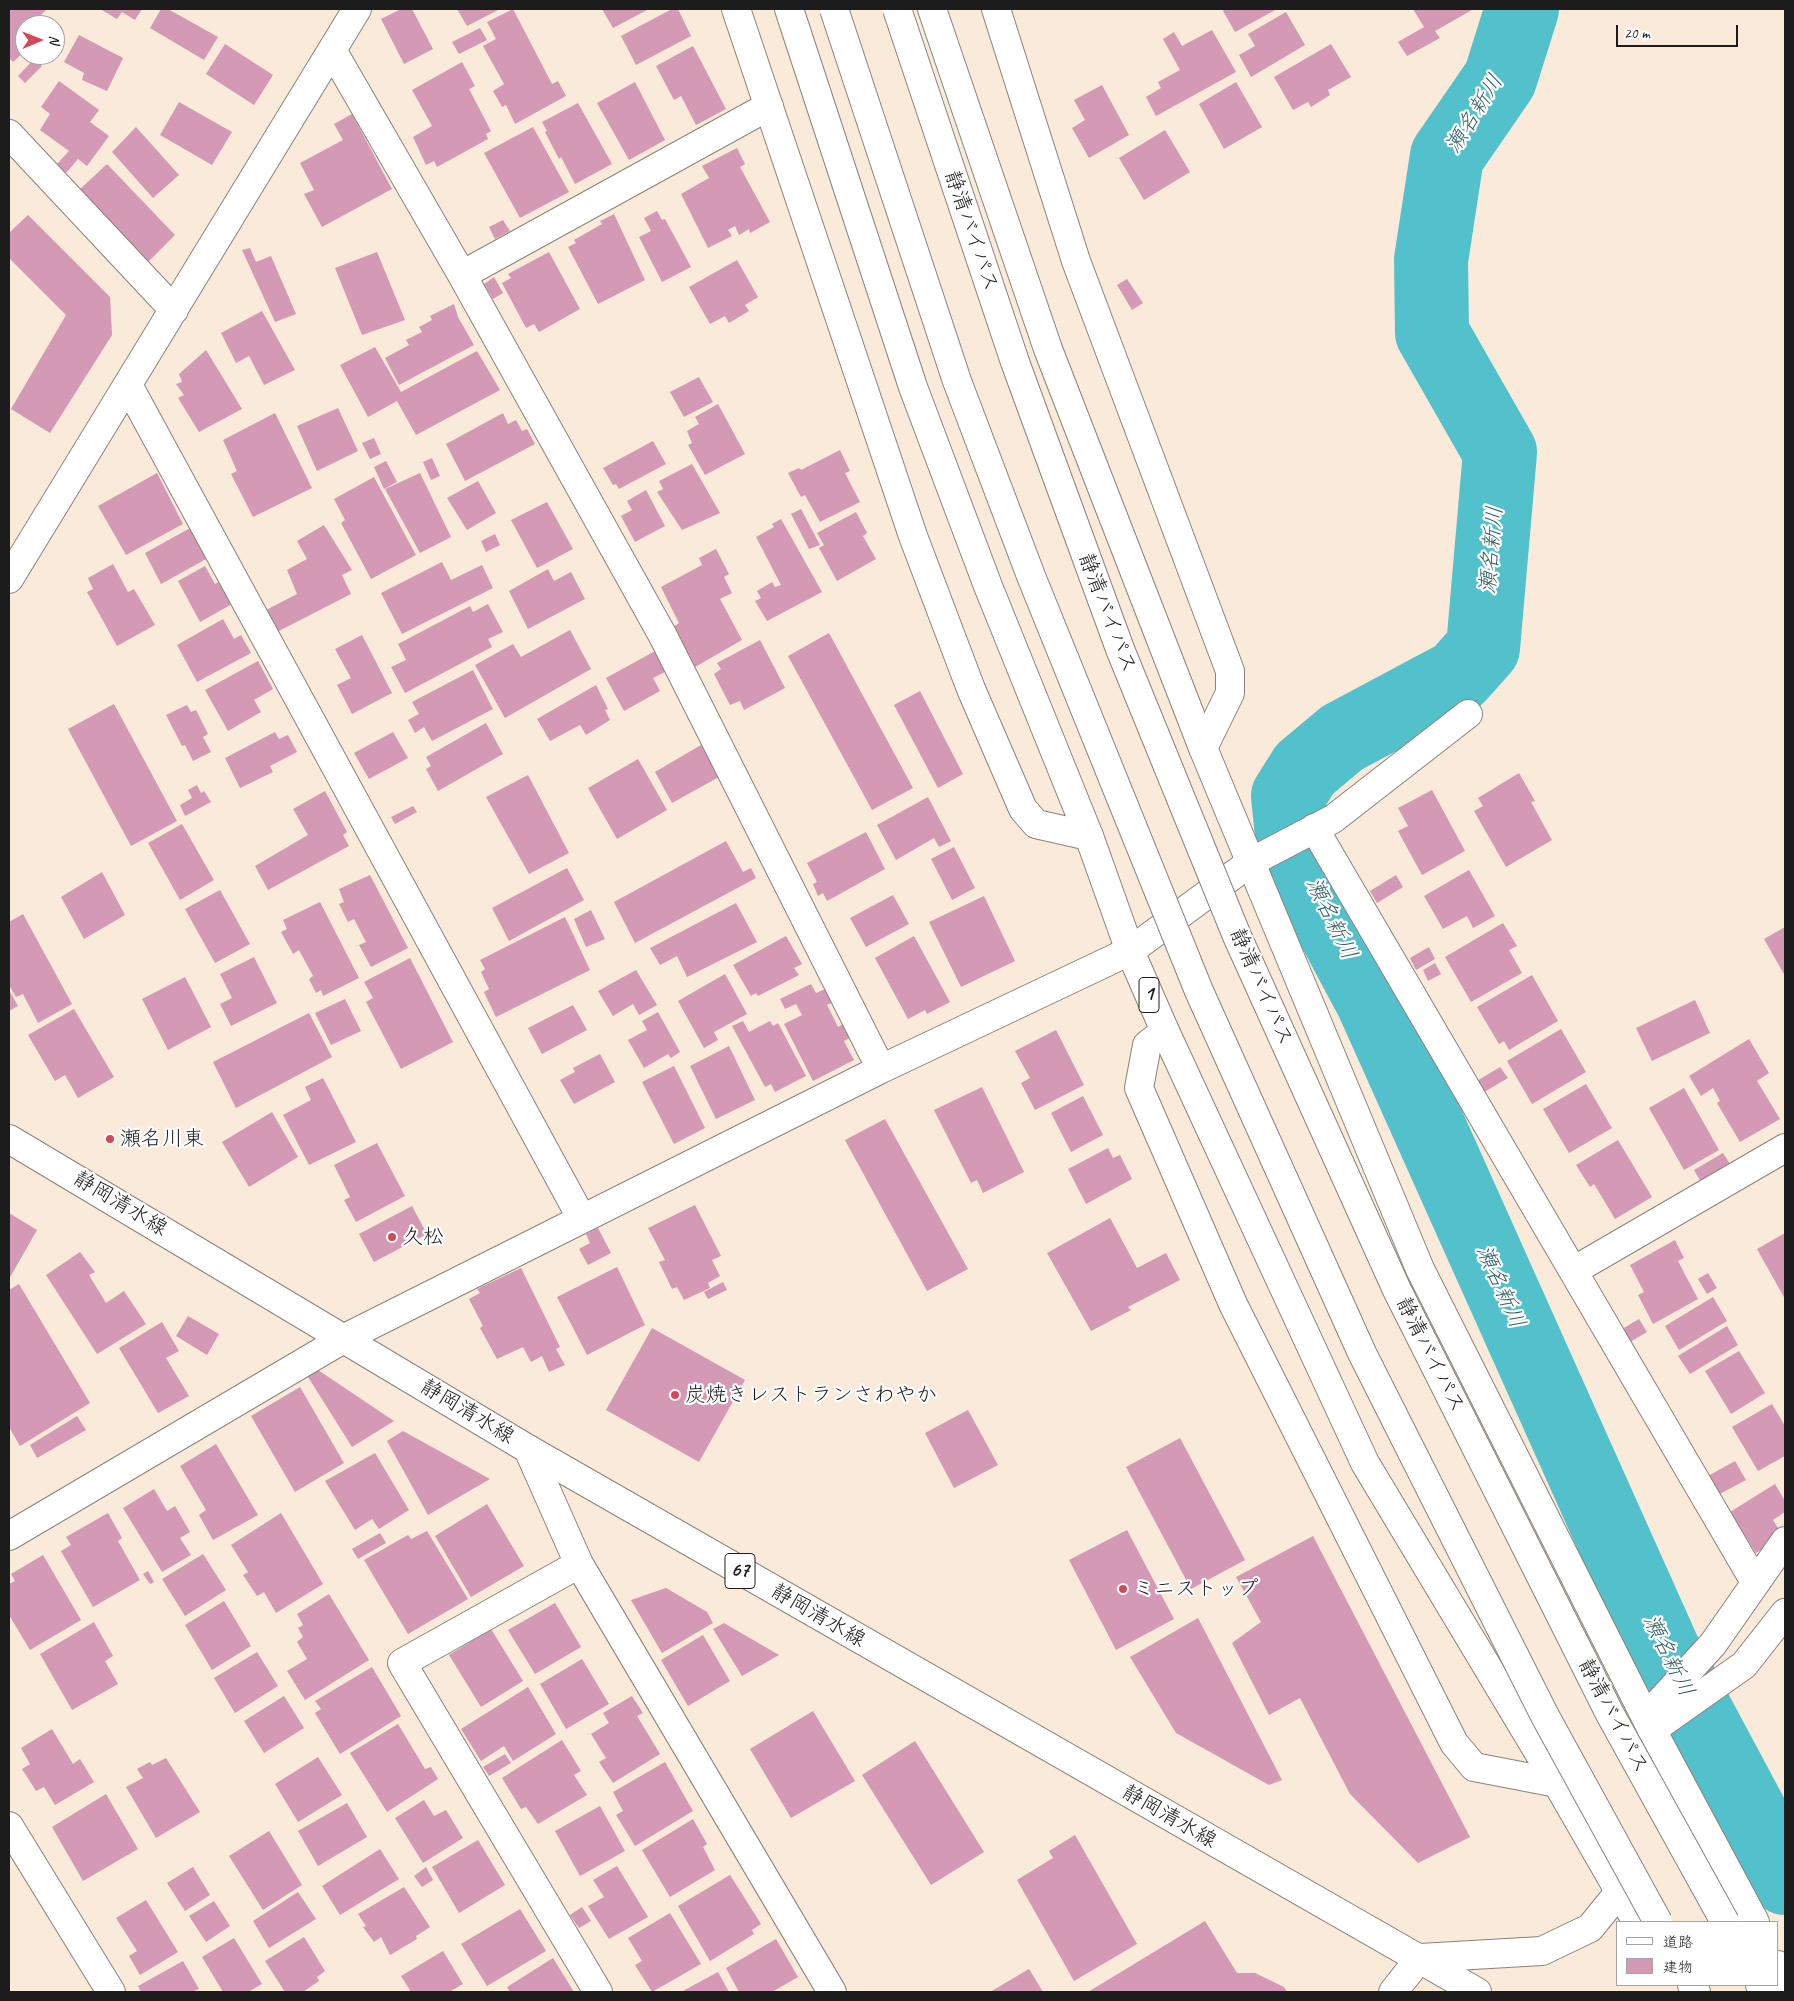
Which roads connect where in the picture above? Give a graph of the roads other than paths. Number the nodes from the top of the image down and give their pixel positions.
1 (357, 9) edge
2 (736, 9) edge
3 (789, 9) edge
4 (834, 9) edge
5 (897, 9) edge
6 (932, 9) edge
7 (996, 9) edge
8 (332, 50) junction
9 (769, 106) junction
10 (9, 134) edge
11 (462, 275) junction
12 (174, 310) junction
13 (128, 385) junction
14 (9, 579) edge
15 (1468, 714) dead end
16 (1202, 748) junction
17 (1314, 828) junction
18 (1089, 836) junction
19 (1251, 862) junction
20 (1130, 951) junction
21 (1165, 1031) junction
22 (881, 1069) junction
23 (9, 1139) edge
24 (1785, 1148) edge
25 (582, 1219) junction
26 (1573, 1271) junction
27 (345, 1338) junction
28 (528, 1449) junction
29 (9, 1536) edge
30 (1785, 1541) edge
31 (579, 1564) junction
32 (1754, 1582) junction
33 (1785, 1613) edge
34 (1649, 1724) junction
35 (1557, 1783) junction
36 (9, 1826) edge
37 (1620, 1891) junction
38 (1636, 1921) edge
39 (1657, 1921) edge
40 (1724, 1921) edge
41 (1754, 1921) edge
42 (1420, 1958) junction
43 (1779, 1967) edge
44 (1785, 1979) edge
45 (111, 1992) edge
46 (598, 1992) edge
47 (832, 1992) edge
48 (1393, 1992) edge
49 (1477, 1992) edge

1 - 8 main road
2 - 9 main road
3 - 18 main road, 1
4 - 39 main road, bridge
5 - 40 main road, 静清バイパス, bridge
6 - 16 main road
7 - 16 main road
8 - 11 main road
8 - 12 main road
9 - 11 main road
9 - 18 main road
10 - 12 main road
11 - 22 main road
12 - 13 main road
13 - 14 main road
13 - 25 main road
15 - 17 main road
16 - 19 main road
17 - 19 main road
17 - 26 main road
18 - 20 main road, 1
19 - 20 main road
19 - 34 main road
20 - 21 main road, 1
20 - 22 main road
21 - 35 main road, 1
21 - 35 main road
22 - 25 main road
23 - 27 main road, 静岡清水線 / 67
24 - 26 main road
25 - 27 main road
26 - 32 main road
27 - 28 main road, 静岡清水線 / 67
27 - 29 main road
28 - 31 main road
28 - 42 main road, 静岡清水線 / 67
30 - 32 main road
31 - 46 main road
31 - 47 main road
32 - 34 main road
33 - 34 main road
34 - 41 main road
35 - 37 main road, 1
36 - 45 main road
37 - 38 main road, 1
37 - 42 main road
42 - 48 main road
42 - 49 main road, 静岡清水線 / 67
43 - 44 main road

